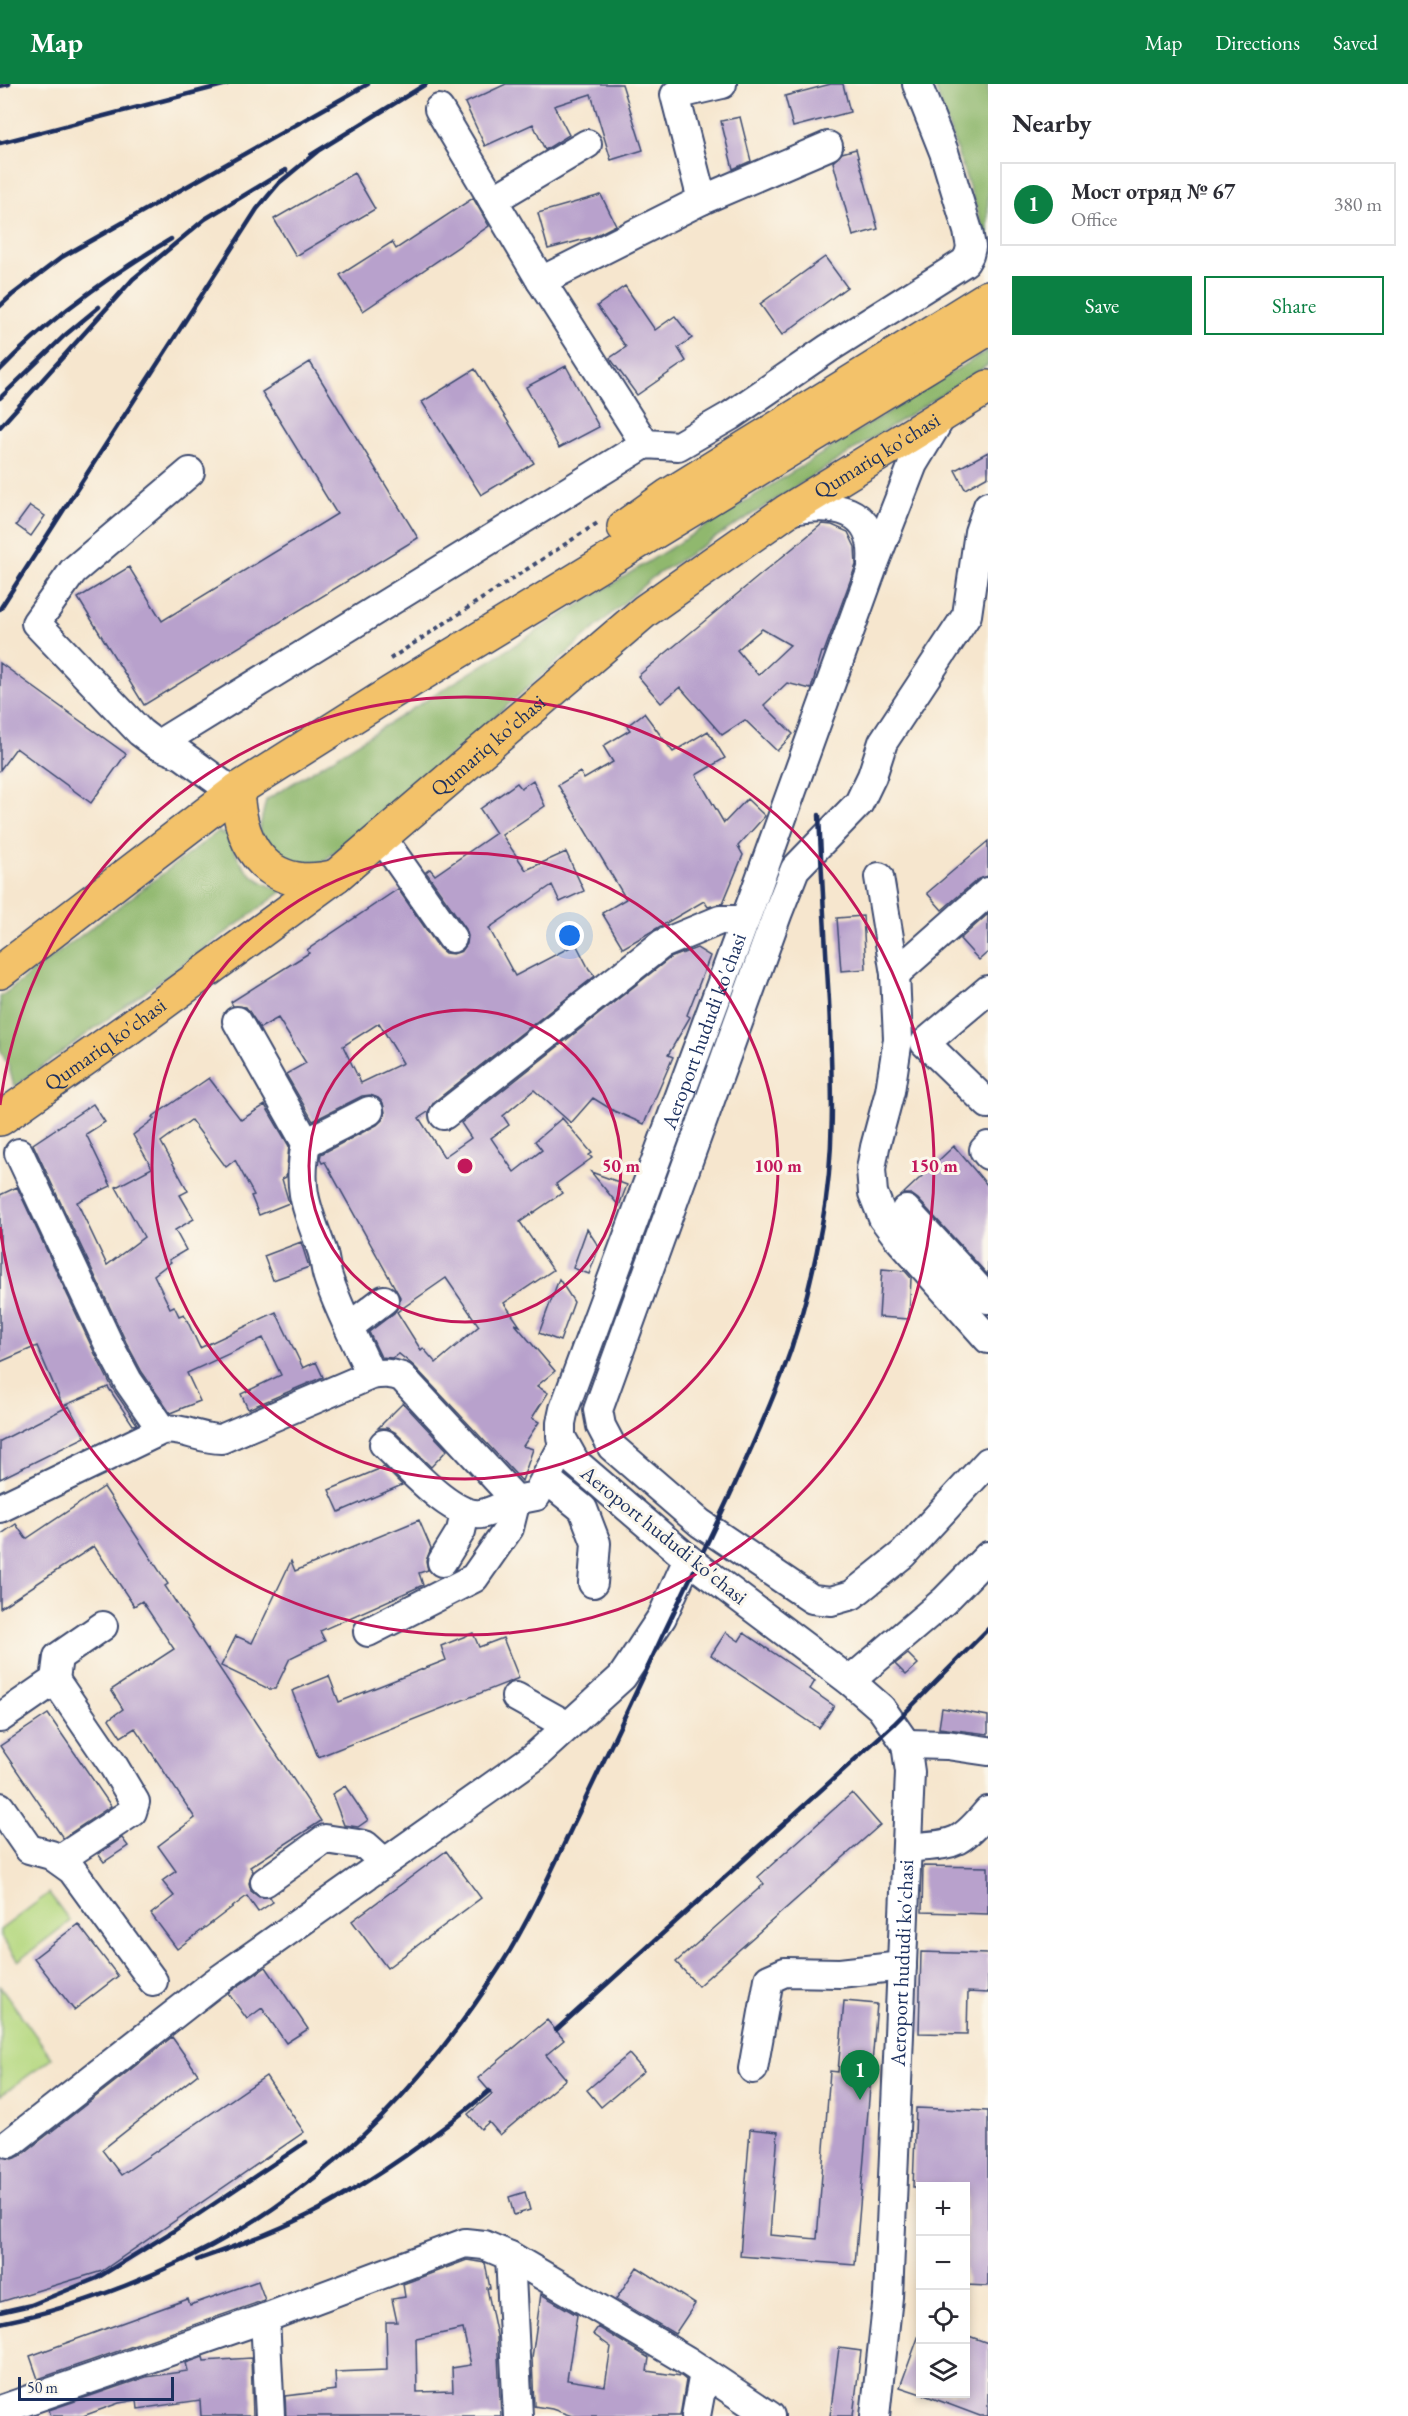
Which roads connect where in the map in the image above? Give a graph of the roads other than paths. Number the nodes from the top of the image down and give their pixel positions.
1 (722, 84) edge
2 (917, 84) edge
3 (439, 109) dead end
4 (586, 144) dead end
5 (828, 146) dead end
6 (493, 200) junction
7 (702, 200) junction
8 (542, 281) junction
9 (988, 297) edge
10 (988, 329) edge
11 (988, 387) edge
12 (942, 416) junction
13 (645, 444) junction
14 (190, 472) dead end
15 (988, 506) edge
16 (787, 512) junction
17 (872, 569) junction
18 (386, 679) junction
19 (170, 750) junction
20 (237, 790) junction
21 (382, 838) junction
22 (336, 876) junction
23 (879, 877) dead end
24 (988, 892) edge
25 (745, 920) junction
26 (452, 938) dead end
27 (0, 972) edge
28 (894, 974) junction
29 (988, 990) edge
30 (237, 1021) dead end
31 (912, 1041) junction
32 (988, 1104) edge
33 (369, 1111) dead end
34 (444, 1115) dead end
35 (0, 1119) edge
36 (306, 1143) junction
37 (988, 1146) edge
38 (19, 1153) dead end
39 (988, 1155) edge
40 (906, 1210) dead end
41 (988, 1299) edge
42 (384, 1300) dead end
43 (350, 1326) junction
44 (988, 1339) edge
45 (371, 1375) junction
46 (162, 1430) junction
47 (384, 1444) dead end
48 (564, 1444) junction
49 (988, 1462) edge
50 (546, 1479) junction
51 (516, 1500) junction
52 (0, 1508) edge
53 (465, 1513) junction
54 (988, 1556) edge
55 (688, 1559) junction
56 (442, 1562) dead end
57 (593, 1583) dead end
58 (103, 1626) dead end
59 (368, 1632) dead end
60 (55, 1680) junction
61 (850, 1681) junction
62 (516, 1697) dead end
63 (0, 1718) edge
64 (568, 1726) junction
65 (906, 1744) junction
66 (988, 1750) edge
67 (0, 1807) edge
68 (988, 1811) edge
69 (907, 1848) junction
70 (59, 1860) junction
71 (384, 1862) junction
72 (265, 1882) dead end
73 (902, 1966) junction
74 (153, 1981) dead end
75 (753, 2069) dead end
76 (10, 2143) dead end
77 (510, 2256) junction
78 (265, 2318) junction
79 (704, 2373) junction
80 (0, 2410) edge
81 (270, 2416) edge
82 (518, 2416) edge
83 (696, 2416) edge
84 (770, 2416) edge
85 (875, 2416) edge

1 - 7 street
2 - 13 street
3 - 6 street
4 - 6 street
5 - 7 street
6 - 8 street
7 - 8 street
8 - 13 street
9 - 18 main road
10 - 18 main road
11 - 12 main road, Qumariq ko'chasi
12 - 16 main road, Qumariq ko'chasi
12 - 17 street, Aeroport hududi ko'chasi
13 - 19 street
14 - 19 street
15 - 49 street
16 - 17 street, Aeroport hududi ko'chasi
16 - 21 main road, Qumariq ko'chasi
17 - 25 street, Aeroport hududi ko'chasi
18 - 20 main road
19 - 20 street
20 - 22 main road
20 - 27 main road
21 - 22 main road, Qumariq ko'chasi
21 - 26 street
22 - 35 main road, Qumariq ko'chasi
23 - 28 street
24 - 28 street
25 - 34 street
25 - 48 street, Aeroport hududi ko'chasi
28 - 31 street
29 - 31 street
30 - 36 street
31 - 32 street
31 - 44 street
33 - 36 street
36 - 43 street
37 - 39 street
38 - 46 street
40 - 41 street
42 - 43 street
43 - 45 street
45 - 46 street
45 - 51 street
46 - 52 street
47 - 53 street
48 - 50 street
48 - 55 street, Aeroport hududi ko'chasi
50 - 51 street
50 - 57 street
51 - 53 street
51 - 59 street
53 - 56 street
54 - 61 street
55 - 61 street, Aeroport hududi ko'chasi
55 - 64 street
58 - 60 street
60 - 63 street
60 - 70 street
61 - 65 street, Aeroport hududi ko'chasi
62 - 64 street
64 - 71 street
65 - 66 street
65 - 69 street, Aeroport hududi ko'chasi
67 - 70 street
68 - 69 street
69 - 73 street, Aeroport hududi ko'chasi
70 - 74 street
71 - 72 street
71 - 76 street
73 - 75 street
73 - 85 street, Aeroport hududi ko'chasi
77 - 78 street
77 - 79 street
77 - 82 street
78 - 80 street
78 - 81 street
79 - 83 street
79 - 84 street

